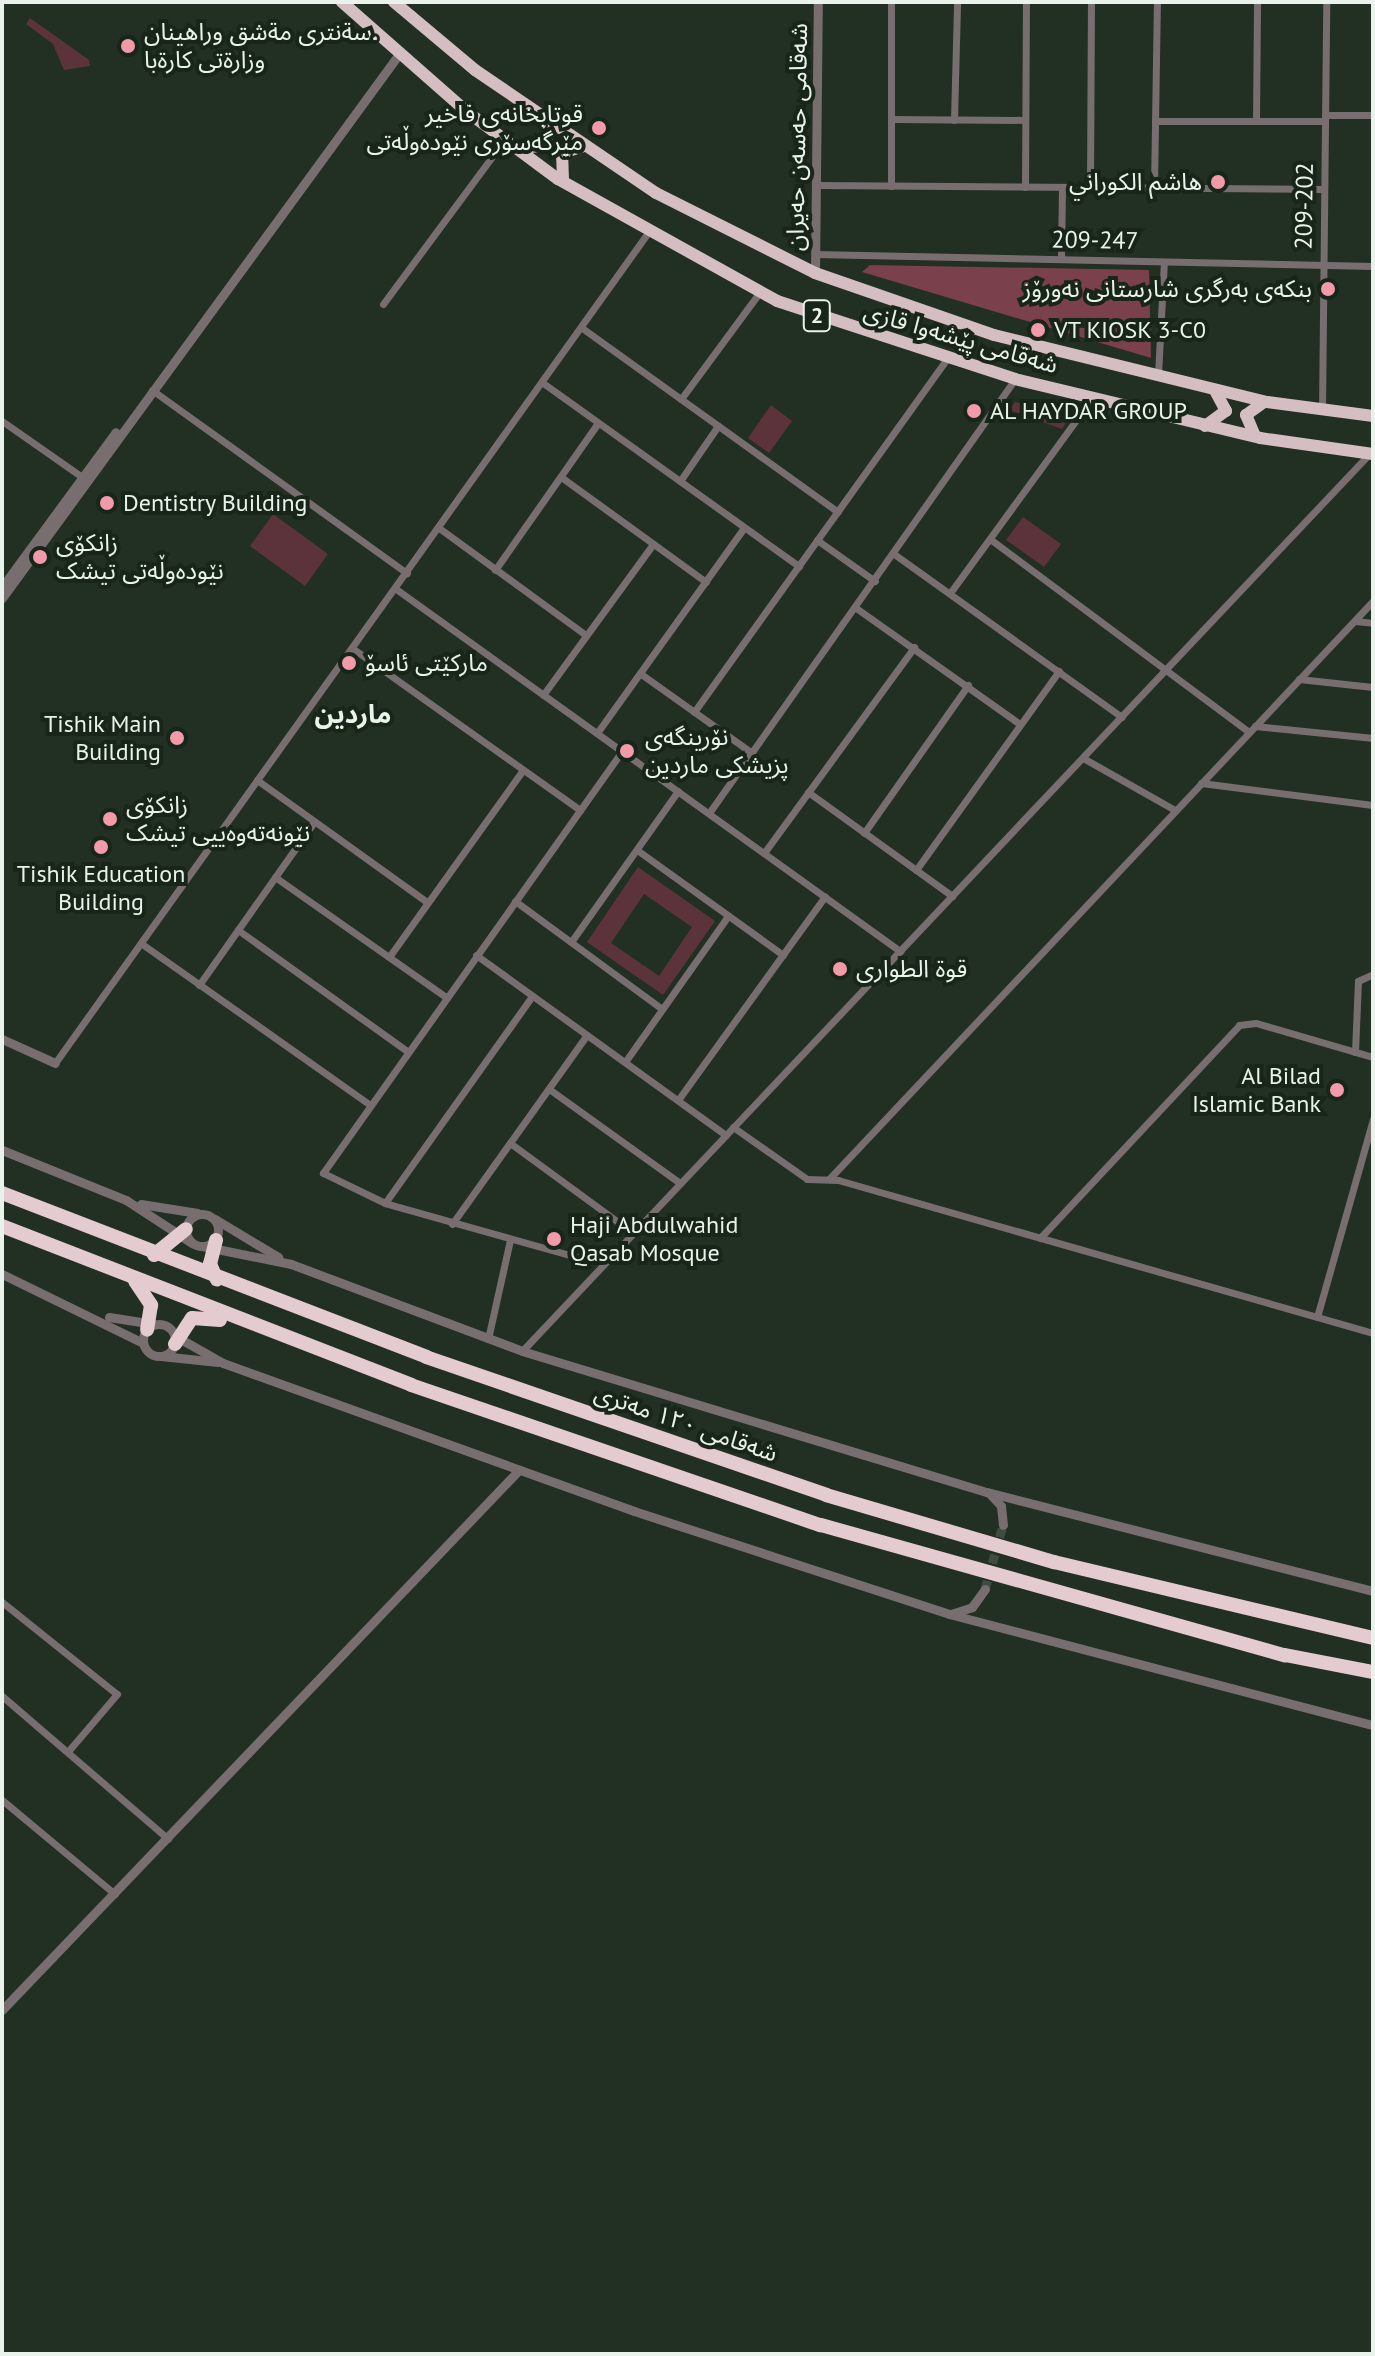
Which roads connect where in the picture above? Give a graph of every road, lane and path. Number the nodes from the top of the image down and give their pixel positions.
1 (342, 2) edge
2 (394, 2) edge
3 (818, 2) edge
4 (891, 2) edge
5 (957, 2) edge
6 (1026, 2) edge
7 (1091, 2) edge
8 (1157, 2) edge
9 (1257, 2) edge
10 (1326, 2) edge
11 (399, 54) junction
12 (1373, 115) edge
13 (542, 116) junction
14 (1325, 118) junction
15 (891, 119) junction
16 (954, 120) junction
17 (1025, 120) junction
18 (1155, 121) junction
19 (1256, 121) junction
20 (505, 139) junction
21 (586, 147) junction
22 (516, 148) junction
23 (816, 185) junction
24 (570, 186) junction
25 (891, 186) junction
26 (1025, 187) junction
27 (1062, 187) junction
28 (1090, 187) junction
29 (1154, 188) junction
30 (1324, 189) junction
31 (647, 234) junction
32 (815, 254) junction
33 (1061, 259) junction
34 (1164, 262) junction
35 (1323, 265) junction
36 (1373, 266) edge
37 (815, 273) junction
38 (760, 292) junction
39 (383, 304) dead end
40 (582, 328) junction
41 (945, 361) junction
42 (1158, 376) junction
43 (1015, 379) junction
44 (543, 383) junction
45 (1210, 388) junction
46 (152, 390) junction
47 (1092, 398) junction
48 (681, 399) junction
49 (1267, 402) junction
50 (1322, 411) junction
51 (1373, 416) edge
52 (2, 421) edge
53 (598, 423) junction
54 (1202, 425) junction
55 (718, 426) junction
56 (1260, 438) junction
57 (1371, 453) edge
58 (82, 477) junction
59 (561, 477) junction
60 (680, 481) junction
61 (838, 512) junction
62 (439, 528) junction
63 (744, 528) junction
64 (990, 539) junction
65 (817, 540) junction
66 (653, 544) junction
67 (894, 554) junction
68 (799, 566) junction
69 (495, 570) junction
70 (407, 573) junction
71 (875, 581) junction
72 (706, 582) junction
73 (2, 587) edge
74 (396, 589) junction
75 (950, 593) junction
76 (2, 598) edge
77 (1373, 601) edge
78 (856, 608) junction
79 (1355, 621) junction
80 (1373, 623) edge
81 (586, 635) junction
82 (914, 647) junction
83 (352, 648) junction
84 (1169, 667) junction
85 (1059, 671) junction
86 (641, 674) junction
87 (1299, 679) junction
88 (968, 685) junction
89 (1373, 687) edge
90 (543, 695) junction
91 (694, 712) junction
92 (1122, 717) junction
93 (1020, 724) junction
94 (1252, 729) junction
95 (597, 733) junction
96 (1373, 738) edge
97 (622, 751) junction
98 (752, 753) junction
99 (1083, 758) junction
100 (523, 770) junction
101 (257, 780) junction
102 (1201, 783) junction
103 (678, 791) junction
104 (808, 792) junction
105 (1373, 805) edge
106 (580, 810) junction
107 (1175, 810) junction
108 (709, 813) junction
109 (314, 822) junction
110 (864, 833) junction
111 (637, 850) junction
112 (764, 853) junction
113 (916, 870) junction
114 (275, 877) junction
115 (825, 896) junction
116 (952, 896) junction
117 (515, 901) junction
118 (427, 902) junction
119 (728, 916) junction
120 (238, 930) junction
121 (571, 942) junction
122 (142, 944) junction
123 (900, 951) junction
124 (476, 955) junction
125 (783, 955) junction
126 (389, 957) junction
127 (1373, 974) edge
128 (199, 985) junction
129 (532, 996) junction
130 (446, 997) junction
131 (662, 1009) junction
132 (587, 1035) junction
133 (2, 1039) edge
134 (407, 1051) junction
135 (1355, 1052) junction
136 (1373, 1057) edge
137 (625, 1062) junction
138 (55, 1063) joint
139 (549, 1089) junction
140 (678, 1100) junction
141 (369, 1104) junction
142 (1373, 1119) edge
143 (733, 1127) junction
144 (726, 1135) junction
145 (510, 1143) junction
146 (2, 1150) edge
147 (829, 1179) junction
148 (680, 1183) junction
149 (2, 1193) edge
150 (126, 1200) junction
151 (385, 1203) junction
152 (200, 1213) junction
153 (215, 1219) junction
154 (452, 1224) junction
155 (2, 1226) edge
156 (633, 1233) junction
157 (1040, 1238) junction
158 (198, 1240) junction
159 (510, 1240) junction
160 (154, 1255) junction
161 (591, 1261) dead end
162 (291, 1264) junction
163 (2, 1274) edge
164 (217, 1280) junction
165 (135, 1281) junction
166 (94, 1313) junction
167 (1317, 1317) junction
168 (244, 1323) junction
169 (149, 1330) junction
170 (1373, 1333) edge
171 (176, 1339) junction
172 (488, 1339) junction
173 (522, 1351) junction
174 (161, 1356) junction
175 (223, 1363) junction
176 (519, 1470) junction
177 (987, 1492) junction
178 (1003, 1525) tunnel mouth
179 (985, 1589) tunnel mouth
180 (1373, 1591) edge
181 (2, 1602) edge
182 (949, 1614) junction
183 (1373, 1638) edge
184 (1373, 1672) edge
185 (2, 1696) edge
186 (1373, 1725) edge
187 (70, 1749) junction
188 (2, 1800) edge
189 (168, 1839) junction
190 (115, 1894) junction
191 (2, 2010) edge

1 - 11 highway, شەقامی پێشەوا قازی / 2
2 - 13 highway, شەقامی پێشەوا قازی / 2
3 - 23 street, شەقامی حەسەن حەیران
4 - 15 street
5 - 16 street
6 - 17 street
7 - 28 street
8 - 18 street
9 - 19 street
10 - 14 street, 209-202
11 - 20 highway, شەقامی پێشەوا قازی / 2
11 - 46 street
12 - 14 street
13 - 21 highway, شەقامی پێشەوا قازی / 2
13 - 22 highway
14 - 19 street
14 - 30 street, 209-202
15 - 16 street
15 - 25 street
16 - 17 street
17 - 26 street
18 - 19 street
18 - 29 street
20 - 22 highway, شەقامی پێشەوا قازی / 2
20 - 39 street
21 - 24 highway
21 - 37 highway, شەقامی پێشەوا قازی / 2
22 - 24 highway, شەقامی پێشەوا قازی / 2
23 - 25 street
23 - 32 street, شەقامی حەسەن حەیران
24 - 31 highway, شەقامی پێشەوا قازی / 2
25 - 26 street
26 - 27 street
27 - 28 street
27 - 33 street
28 - 29 street
29 - 30 street
30 - 35 street, 209-202
31 - 38 highway, شەقامی پێشەوا قازی / 2
31 - 40 street
32 - 33 street, 209-247
32 - 37 street, شەقامی حەسەن حەیران
33 - 34 street, 209-247
34 - 35 street, 209-247
34 - 42 street
35 - 36 street, 209-247
35 - 50 street, 209-202
37 - 42 highway, شەقامی پێشەوا قازی / 2
38 - 41 highway, شەقامی پێشەوا قازی / 2
38 - 48 street
40 - 44 street
40 - 48 street
41 - 43 highway, شەقامی پێشەوا قازی / 2
41 - 61 street
42 - 45 highway, شەقامی پێشەوا قازی / 2
43 - 47 highway, شەقامی پێشەوا قازی / 2
43 - 67 street
44 - 53 street
44 - 62 street
45 - 49 highway, شەقامی پێشەوا قازی / 2
45 - 54 highway
46 - 58 street
46 - 70 street
46 - 76 street
47 - 54 highway, شەقامی پێشەوا قازی / 2
47 - 64 street
48 - 55 street
49 - 50 highway, شەقامی پێشەوا قازی / 2
49 - 56 highway
50 - 51 highway, شەقامی پێشەوا قازی / 2
52 - 58 street
53 - 59 street
53 - 60 street
54 - 56 highway, شەقامی پێشەوا قازی / 2
55 - 60 street
55 - 61 street
56 - 57 highway, شەقامی پێشەوا قازی / 2
57 - 84 street
58 - 73 street
59 - 66 street
59 - 69 street
60 - 63 street
61 - 65 street
62 - 69 street
62 - 70 street
63 - 68 street
63 - 72 street
64 - 75 street
64 - 84 street
65 - 68 street
65 - 71 street
66 - 72 street
66 - 81 street
67 - 71 street
67 - 75 street
68 - 91 street
69 - 81 street
70 - 74 street
71 - 78 street
72 - 86 street
74 - 83 street
74 - 90 street
75 - 85 street
77 - 79 street
78 - 82 street
78 - 98 street
79 - 80 street
79 - 87 street
81 - 90 street
82 - 88 street
82 - 104 street
83 - 100 street
83 - 101 street
84 - 92 street
84 - 94 street
85 - 92 street
85 - 93 street
86 - 91 street
86 - 95 street
87 - 89 street
87 - 94 street
88 - 93 street
88 - 110 street
90 - 95 street
91 - 98 street
92 - 99 street
93 - 113 street
94 - 96 street
94 - 102 street
95 - 97 street
97 - 103 street
97 - 106 street
98 - 108 street
99 - 107 street
99 - 116 street
100 - 106 street
100 - 118 street
101 - 109 street
101 - 122 street
102 - 105 street
102 - 107 street
103 - 108 street
103 - 111 street
104 - 110 street
104 - 112 street
106 - 117 street
107 - 147 street
108 - 112 street
109 - 114 street
109 - 118 street
110 - 113 street
111 - 119 street
111 - 121 street
112 - 115 street
113 - 116 street
114 - 120 street
114 - 126 street
115 - 123 street
115 - 125 street
116 - 123 street
117 - 121 street
117 - 124 street
118 - 126 street
119 - 125 street
119 - 131 street
120 - 128 street
120 - 134 street
121 - 131 street
122 - 128 street
122 - 138 street
123 - 143 street
124 - 129 street
124 - 130 street
125 - 140 street
126 - 130 street
127 - 135 street
128 - 141 street
129 - 132 street
129 - 151 street
130 - 134 street
131 - 137 street
132 - 137 street
132 - 139 street
133 - 138 street
134 - 141 street
135 - 136 street
135 - 157 street
137 - 140 street
139 - 145 street
139 - 148 street
140 - 144 street
141 - 151 street
142 - 167 street
143 - 144 street
143 - 147 street
144 - 148 street
145 - 154 street
145 - 156 street
146 - 150 street
147 - 157 street
148 - 156 street
149 - 160 highway, شەقامی ١٢٠ مەتری
150 - 152 street
150 - 158 street
151 - 154 street
152 - 153 street
152 - 158 street
153 - 158 street
153 - 162 street
154 - 159 street
155 - 165 highway
156 - 173 street
157 - 167 street
158 - 160 highway
158 - 162 street
158 - 164 highway
159 - 161 street
159 - 172 street
160 - 164 highway, شەقامی ١٢٠ مەتری
162 - 172 street
163 - 166 street
164 - 183 highway, شەقامی ١٢٠ مەتری
165 - 168 highway
165 - 169 highway
166 - 169 street
166 - 169 street
167 - 170 street
168 - 171 highway
168 - 184 highway
169 - 171 street
169 - 174 street
171 - 174 street
171 - 175 street
172 - 173 street
173 - 177 street
174 - 175 street
175 - 176 street
176 - 182 street
176 - 189 street
177 - 178 street
177 - 180 street
179 - 182 street
181 - 187 street
182 - 186 street
185 - 187 street
187 - 189 street
188 - 190 street
189 - 190 street
190 - 191 street

